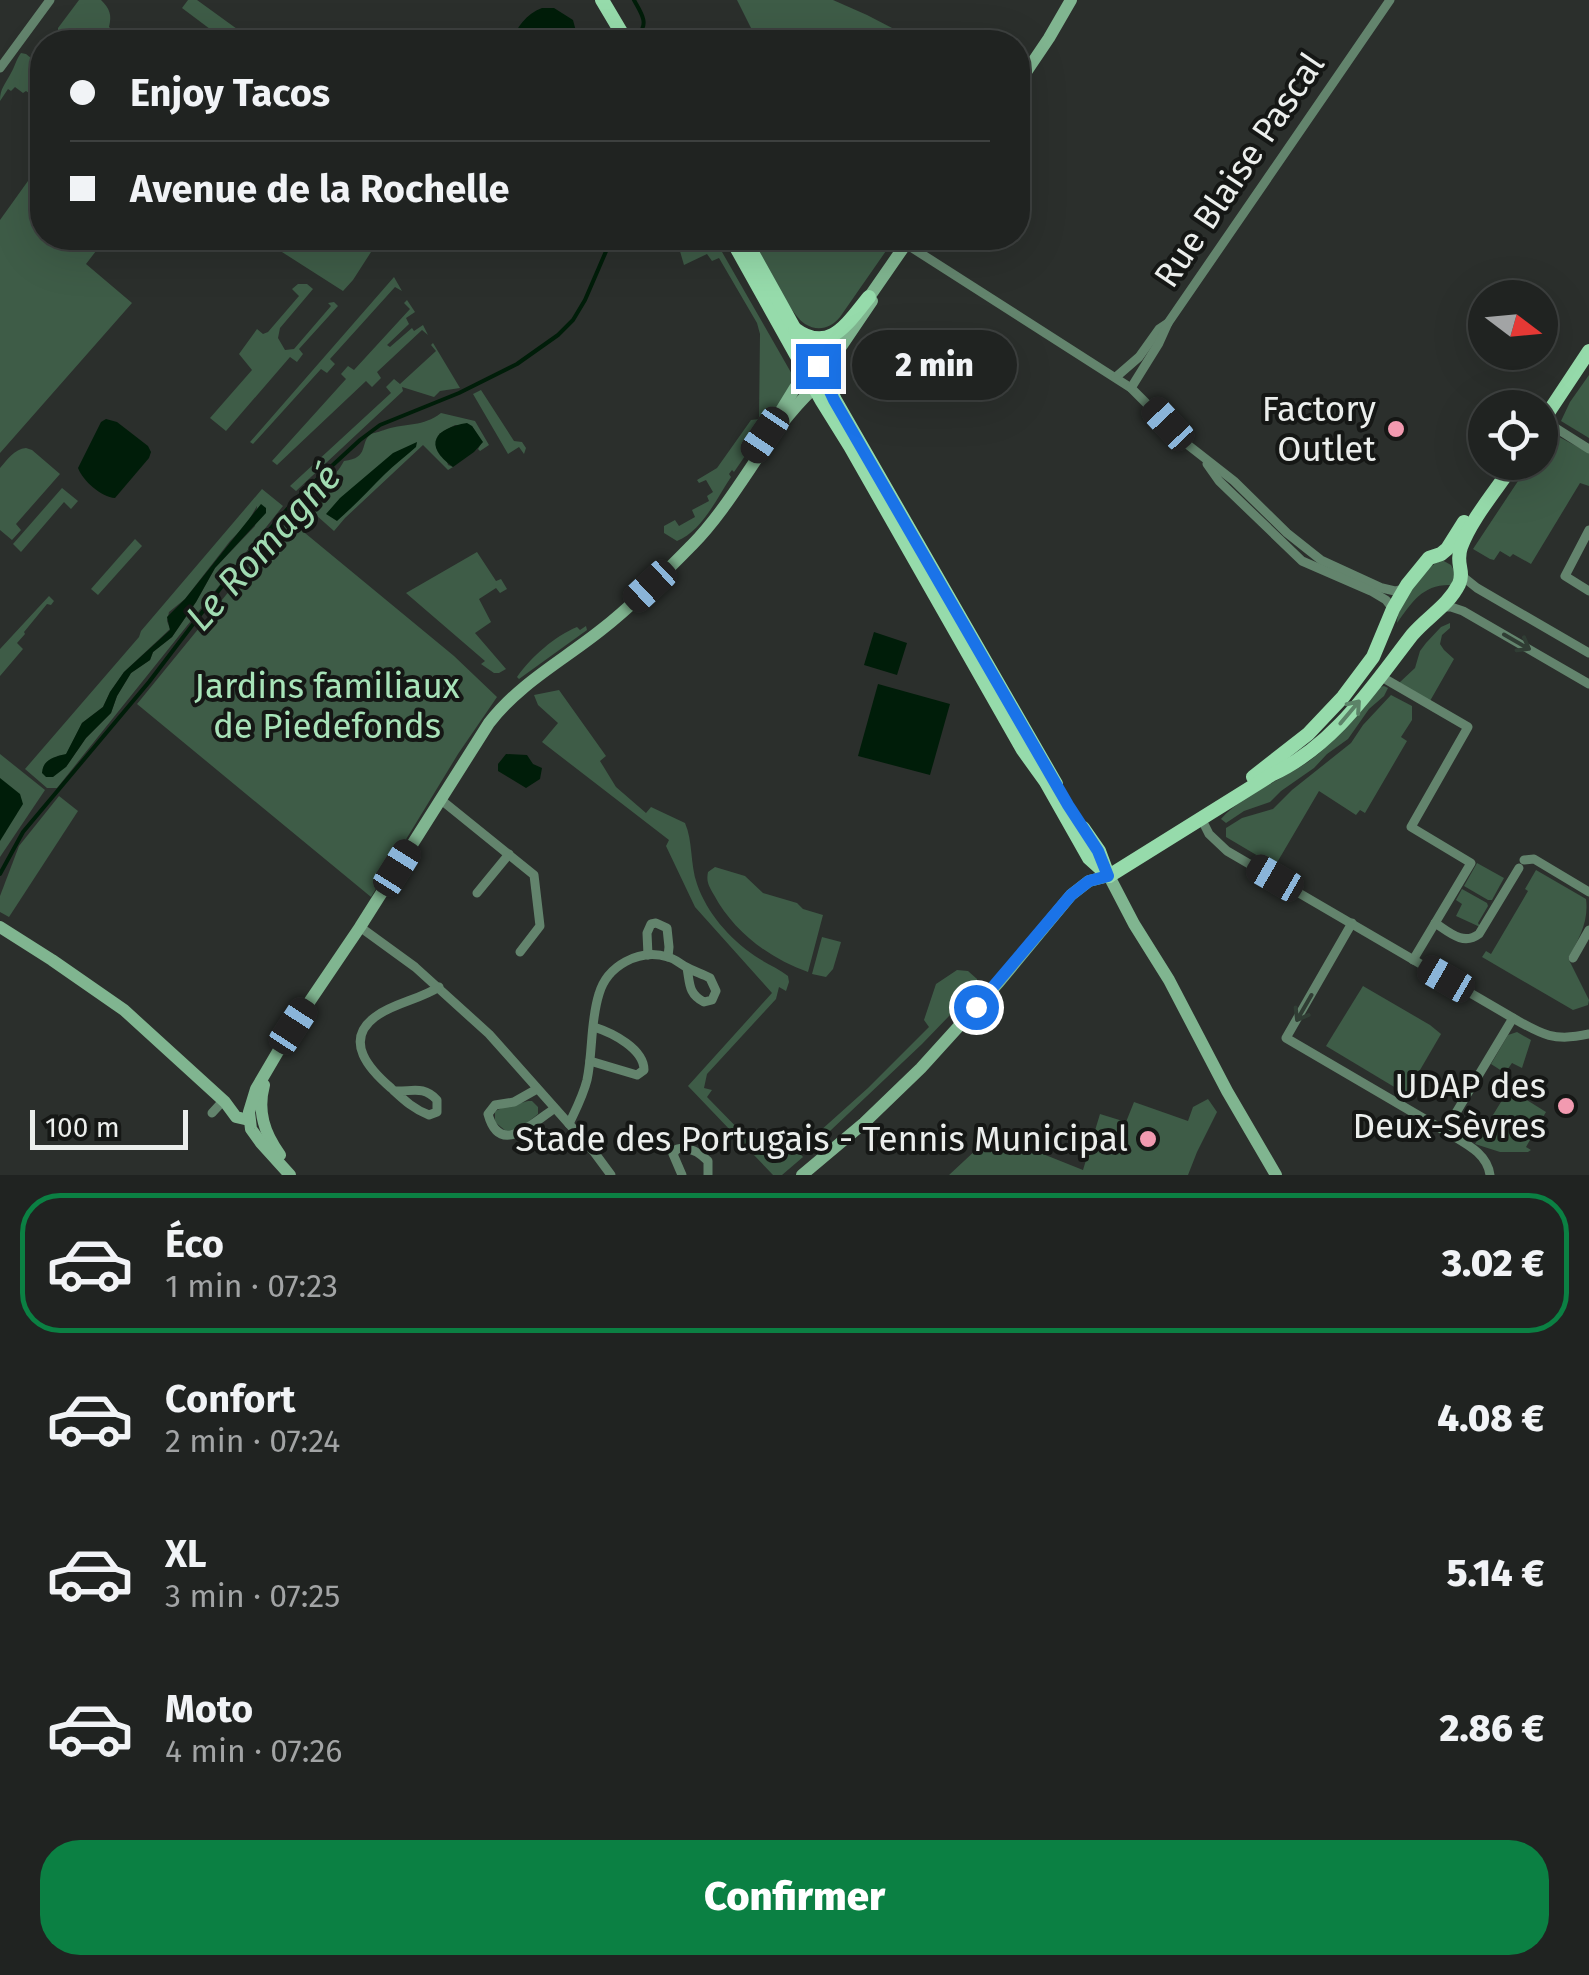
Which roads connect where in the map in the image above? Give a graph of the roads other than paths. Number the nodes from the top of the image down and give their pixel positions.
1 (50, 0) edge
2 (602, 0) edge
3 (1071, 0) edge
4 (1390, 0) edge
5 (620, 30) edge
6 (1030, 66) edge
7 (0, 68) edge
8 (738, 250) edge
9 (751, 250) edge
10 (901, 250) edge
11 (922, 250) edge
12 (892, 263) junction
13 (869, 297) junction
14 (1168, 322) junction
15 (794, 328) junction
16 (1589, 336) edge
17 (1589, 351) edge
18 (809, 363) junction
19 (1116, 377) junction
20 (819, 382) junction
21 (1131, 388) junction
22 (1557, 390) edge
23 (1558, 394) edge
24 (1558, 429) edge
25 (1589, 449) edge
26 (1203, 457) junction
27 (1492, 480) edge
28 (1503, 480) edge
29 (1589, 530) edge
30 (702, 534) junction
31 (1441, 554) junction
32 (1460, 569) junction
33 (1404, 590) junction
34 (1589, 591) edge
35 (1442, 607) junction
36 (1391, 614) junction
37 (1415, 631) junction
38 (1589, 653) edge
39 (1380, 676) junction
40 (1589, 684) edge
41 (440, 799) junction
42 (1201, 818) junction
43 (509, 854) junction
44 (1108, 876) junction
45 (1589, 892) edge
46 (477, 893) dead end
47 (1352, 923) junction
48 (1435, 923) junction
49 (360, 926) junction
50 (0, 927) edge
51 (1589, 930) edge
52 (520, 952) dead end
53 (648, 955) junction
54 (668, 956) junction
55 (1573, 958) dead end
56 (1413, 960) junction
57 (687, 968) dead end
58 (438, 987) junction
59 (1512, 1018) junction
60 (594, 1026) junction
61 (1589, 1034) edge
62 (590, 1061) junction
63 (266, 1072) junction
64 (537, 1089) junction
65 (394, 1091) junction
66 (224, 1102) junction
67 (554, 1108) junction
68 (249, 1113) junction
69 (212, 1114) dead end
70 (569, 1124) junction
71 (1445, 1132) junction
72 (268, 1136) junction
73 (292, 1175) edge
74 (610, 1175) edge
75 (682, 1175) edge
76 (708, 1175) edge
77 (802, 1175) edge
78 (1276, 1175) edge
79 (1490, 1175) edge

1 - 7 street
2 - 5 main road
3 - 6 street
4 - 14 street, Rue Blaise Pascal
8 - 18 main road
9 - 15 main road
10 - 12 street
11 - 19 street
12 - 13 street
12 - 20 street
13 - 15 main road
13 - 18 street
14 - 19 street, Rue Blaise Pascal
14 - 21 street, Rue Blaise Pascal
15 - 18 main road
16 - 22 main road
17 - 23 main road
18 - 20 main road
18 - 30 street
19 - 21 street
20 - 30 street
20 - 44 main road
21 - 26 street
24 - 25 street
26 - 33 street
26 - 36 street
27 - 31 main road
28 - 32 main road
29 - 34 street
30 - 41 street
31 - 32 main road
31 - 33 main road
32 - 35 main road
32 - 38 street
33 - 36 main road
35 - 37 main road
35 -> 40 street
36 - 37 main road
36 - 42 main road
37 - 39 main road
42 -> 39 main road
39 - 48 street
41 - 43 street
41 - 49 street
42 - 44 main road
42 - 47 street
43 - 46 street
43 - 52 street
44 - 77 street
44 - 78 street
45 - 48 street
47 - 56 street
47 -> 71 street
48 - 56 street
49 - 58 street
49 - 63 street
50 - 66 street
51 - 55 street
53 - 54 street
53 - 54 street
53 - 60 street
54 - 57 street
56 - 59 street
58 - 64 street
58 - 65 street
59 - 61 street
59 - 71 street
60 - 62 street
60 - 62 street
62 - 70 street
63 - 68 street
63 - 72 street
64 - 67 street
64 - 67 street
65 - 65 street
66 - 68 street
66 - 69 street
67 - 70 street
68 - 72 street
68 - 73 street
70 - 74 street
71 - 79 street
72 - 73 street
75 - 76 street

